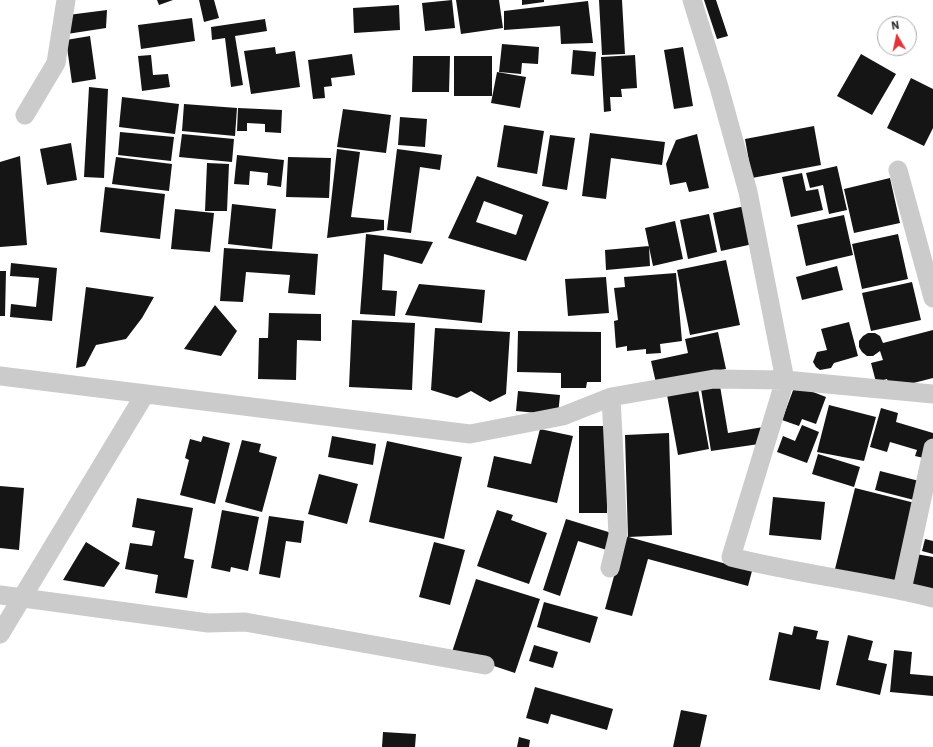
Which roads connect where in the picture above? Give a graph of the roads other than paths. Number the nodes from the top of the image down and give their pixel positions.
1 (66, 0) edge
2 (692, 0) edge
3 (25, 115) dead end
4 (898, 170) dead end
5 (933, 298) edge
6 (0, 376) edge
7 (785, 380) junction
8 (145, 394) junction
9 (933, 394) edge
10 (611, 397) junction
11 (933, 448) edge
12 (610, 568) dead end
13 (902, 590) junction
14 (0, 595) edge
15 (22, 598) junction
16 (933, 598) edge
17 (0, 634) edge
18 (485, 665) dead end

1 - 3 street
2 - 7 street
4 - 5 street
6 - 8 street
7 - 9 street
7 - 10 street
7 - 13 street
8 - 10 street
8 - 15 street
10 - 12 street
11 - 13 street
13 - 16 street
14 - 15 street
15 - 17 street
15 - 18 street

